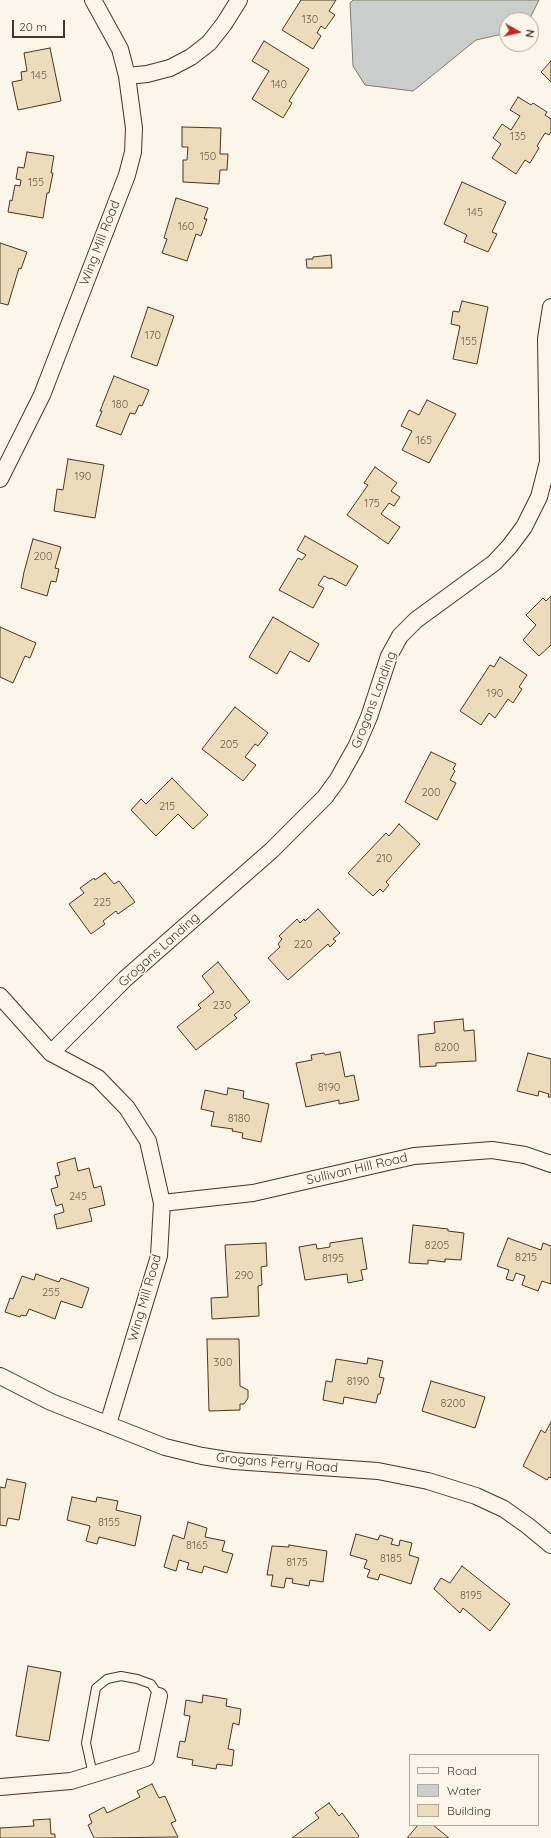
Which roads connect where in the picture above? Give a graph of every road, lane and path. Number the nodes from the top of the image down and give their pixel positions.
1 (93, 0) edge
2 (240, 0) edge
3 (127, 76) junction
4 (551, 307) edge
5 (0, 479) edge
6 (0, 996) edge
7 (51, 1053) junction
8 (551, 1164) edge
9 (162, 1204) junction
10 (0, 1376) edge
11 (108, 1424) junction
12 (551, 1545) edge
13 (159, 1696) joint
14 (92, 1775) junction
15 (0, 1786) edge

1 - 3 street, Wing Mill Road
2 - 3 street
3 - 5 street, Wing Mill Road
4 - 7 street, Grogans Landing
6 - 7 street, Wing Mill Road
7 - 9 street, Wing Mill Road
8 - 9 street, Sullivan Hill Road
9 - 11 street, Wing Mill Road
10 - 11 street, Grogans Ferry Road
11 - 12 street, Grogans Ferry Road
13 - 14 street
13 - 14 lane
14 - 15 street

